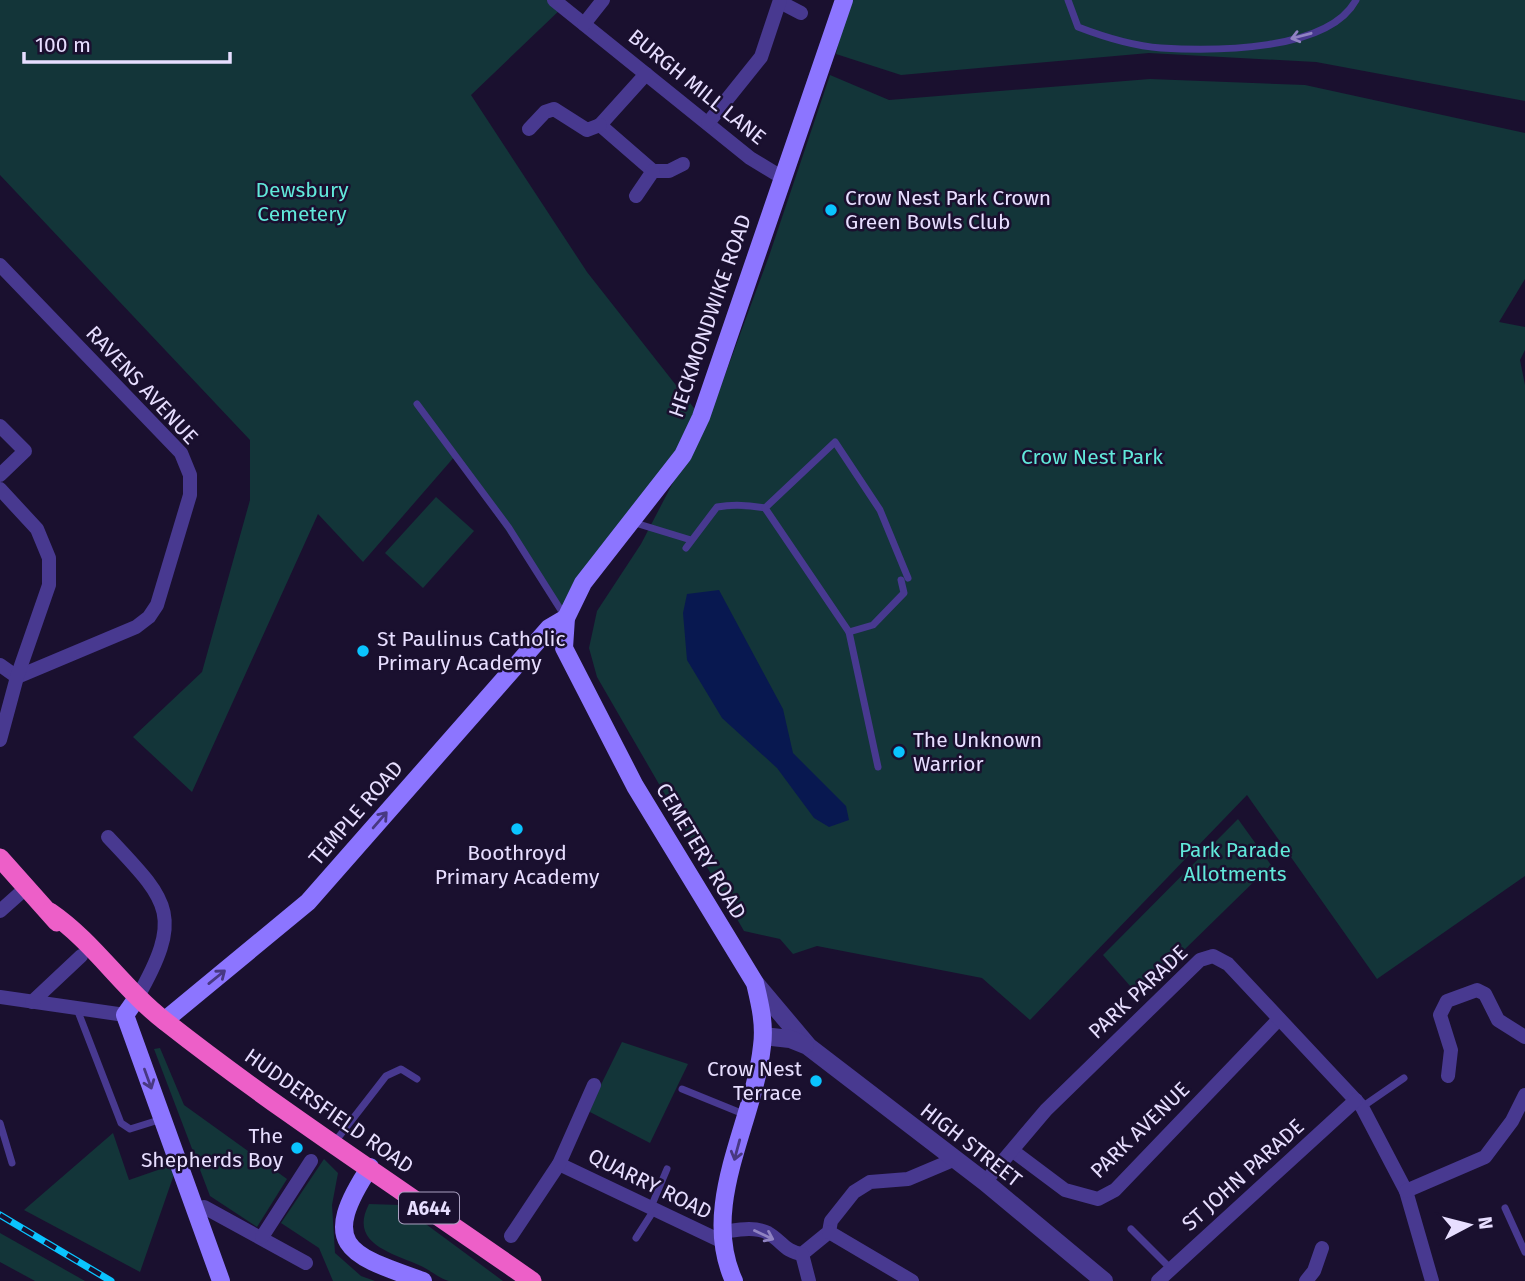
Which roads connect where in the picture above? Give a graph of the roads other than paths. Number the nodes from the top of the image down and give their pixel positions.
1 (554, 0) edge
2 (603, 0) edge
3 (844, 0) edge
4 (1068, 0) edge
5 (1356, 0) edge
6 (780, 1) edge
7 (801, 13) dead end
8 (584, 24) junction
9 (646, 74) junction
10 (708, 123) junction
11 (600, 125) junction
12 (529, 129) dead end
13 (683, 164) dead end
14 (653, 171) junction
15 (783, 178) junction
16 (636, 196) dead end
17 (0, 265) edge
18 (417, 404) dead end
19 (0, 426) edge
20 (0, 475) edge
21 (0, 489) edge
22 (765, 508) junction
23 (631, 522) junction
24 (691, 540) junction
25 (686, 548) dead end
26 (566, 618) junction
27 (849, 632) junction
28 (0, 664) edge
29 (17, 677) junction
30 (0, 740) edge
31 (878, 766) dead end
32 (108, 837) dead end
33 (0, 858) edge
34 (27, 887) junction
35 (0, 911) edge
36 (50, 912) junction
37 (81, 956) junction
38 (755, 983) junction
39 (137, 998) junction
40 (1, 1000) edge
41 (32, 1002) junction
42 (77, 1009) junction
43 (125, 1015) junction
44 (1279, 1019) junction
45 (164, 1021) junction
46 (763, 1036) junction
47 (1525, 1037) edge
48 (809, 1047) junction
49 (1448, 1076) dead end
50 (1404, 1078) dead end
51 (417, 1079) dead end
52 (594, 1085) dead end
53 (682, 1089) dead end
54 (1525, 1095) edge
55 (1359, 1103) junction
56 (747, 1115) junction
57 (162, 1119) junction
58 (0, 1123) edge
59 (334, 1143) junction
60 (1013, 1151) junction
61 (953, 1160) junction
62 (311, 1161) dead end
63 (12, 1163) dead end
64 (559, 1164) junction
65 (370, 1167) junction
66 (667, 1169) dead end
67 (985, 1182) junction
68 (1406, 1191) junction
69 (652, 1208) junction
70 (1505, 1208) dead end
71 (195, 1210) junction
72 (1131, 1228) dead end
73 (829, 1232) junction
74 (511, 1236) dead end
75 (262, 1237) junction
76 (723, 1237) junction
77 (636, 1238) dead end
78 (1322, 1248) dead end
79 (1525, 1252) edge
80 (802, 1254) junction
81 (306, 1264) dead end
82 (1171, 1269) junction
83 (221, 1281) edge
84 (423, 1281) edge
85 (531, 1281) edge
86 (734, 1281) edge
87 (809, 1281) edge
88 (912, 1281) edge
89 (1104, 1281) edge
90 (1157, 1281) edge
91 (1306, 1281) edge
92 (1432, 1281) edge

1 - 8 street, BURGH MILL LANE
2 - 8 street
3 - 15 main road, HECKMONDWIKE ROAD
5 -> 4 lane
6 - 7 street
6 - 10 street
8 - 9 street, BURGH MILL LANE
9 - 10 street, BURGH MILL LANE
9 - 11 street
10 - 15 street, BURGH MILL LANE
11 - 12 street
11 - 14 street
13 - 14 street
14 - 16 street
15 - 23 main road, HECKMONDWIKE ROAD
17 - 29 street, RAVENS AVENUE
18 - 26 lane
19 - 20 street
21 - 29 street
22 - 24 lane
22 - 27 lane
22 - 27 lane
23 - 24 lane
23 - 26 main road, HECKMONDWIKE ROAD
24 - 25 lane
26 - 38 main road, CEMETERY ROAD
45 -> 26 main road, TEMPLE ROAD
27 - 31 lane
28 - 29 street
29 - 30 street
32 - 39 street
33 - 34 highway, HUDDERSFIELD ROAD / A644
34 - 35 street
34 - 36 highway, HUDDERSFIELD ROAD / A644
36 - 37 highway, HUDDERSFIELD ROAD / A644
36 - 39 highway, HUDDERSFIELD ROAD / A644
37 - 39 highway, HUDDERSFIELD ROAD / A644
37 - 41 street
38 - 46 main road, CEMETERY ROAD
38 - 48 street, HIGH STREET
39 - 43 main road
39 - 45 highway, HUDDERSFIELD ROAD / A644
40 - 41 street
41 - 42 street
42 - 43 street
42 - 57 lane
43 -> 57 main road
44 - 55 street, PARK PARADE
44 - 60 street, PARK AVENUE
44 - 60 street, PARK PARADE
45 - 59 highway, HUDDERSFIELD ROAD / A644
46 - 48 street, HIGH STREET
46 - 56 main road, CEMETERY ROAD
47 - 49 street
48 - 61 street, HIGH STREET
50 - 55 lane
51 - 59 lane
52 - 64 street, QUARRY ROAD
53 - 56 lane
54 - 68 street
55 - 68 street, PARK PARADE
55 - 82 street, ST JOHN PARADE
56 -> 76 main road, CEMETERY ROAD
57 - 71 main road
58 - 63 lane
59 - 65 highway, HUDDERSFIELD ROAD / A644
60 - 67 street, PARK PARADE
61 - 67 street, HIGH STREET
61 - 73 street
62 - 75 street
64 - 69 street, QUARRY ROAD
64 - 74 street, QUARRY ROAD
65 - 84 main road
65 - 85 highway, HUDDERSFIELD ROAD / A644
66 - 69 lane
67 - 89 street, HIGH STREET
68 - 92 street, PARK PARADE
69 - 76 street, QUARRY ROAD
69 - 77 lane
70 - 79 lane
71 - 75 street
71 - 83 main road
72 - 82 lane
73 - 80 street
73 - 88 street
75 - 81 street
76 -> 80 street
76 - 86 main road, CEMETERY ROAD
78 - 91 street
80 - 87 street
82 - 90 street, ST JOHN PARADE

